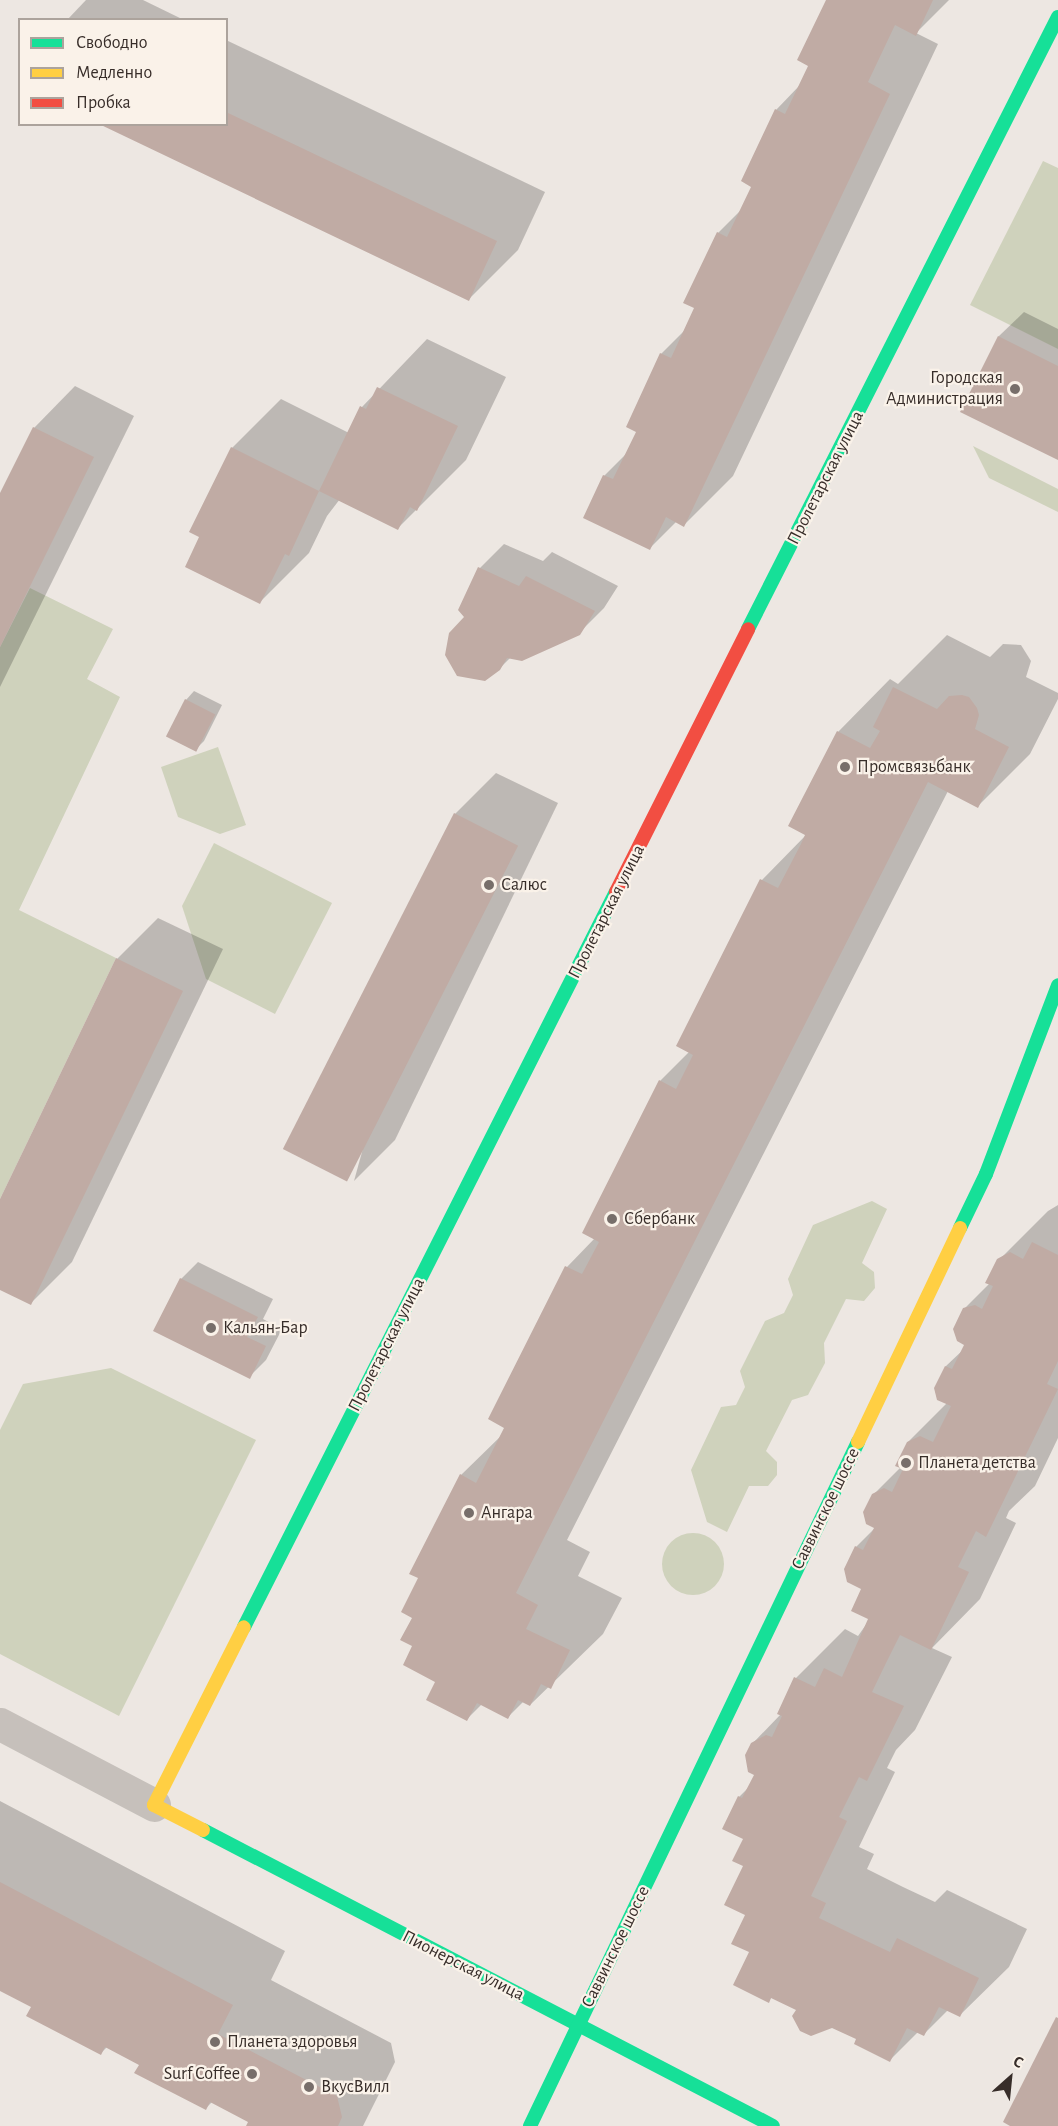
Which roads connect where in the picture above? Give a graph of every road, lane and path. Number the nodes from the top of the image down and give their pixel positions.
1 (1058, 17) edge
2 (1058, 985) edge
3 (0, 1724) edge
4 (154, 1805) junction
5 (578, 2026) junction
6 (530, 2126) edge
7 (773, 2126) edge

1 - 4 main road, Пролетарская улица
2 - 5 main road, Саввинское шоссе
3 - 4 street
4 - 5 main road, Пионерская улица
5 - 6 main road, Саввинское шоссе
5 - 7 main road, Пионерская улица

